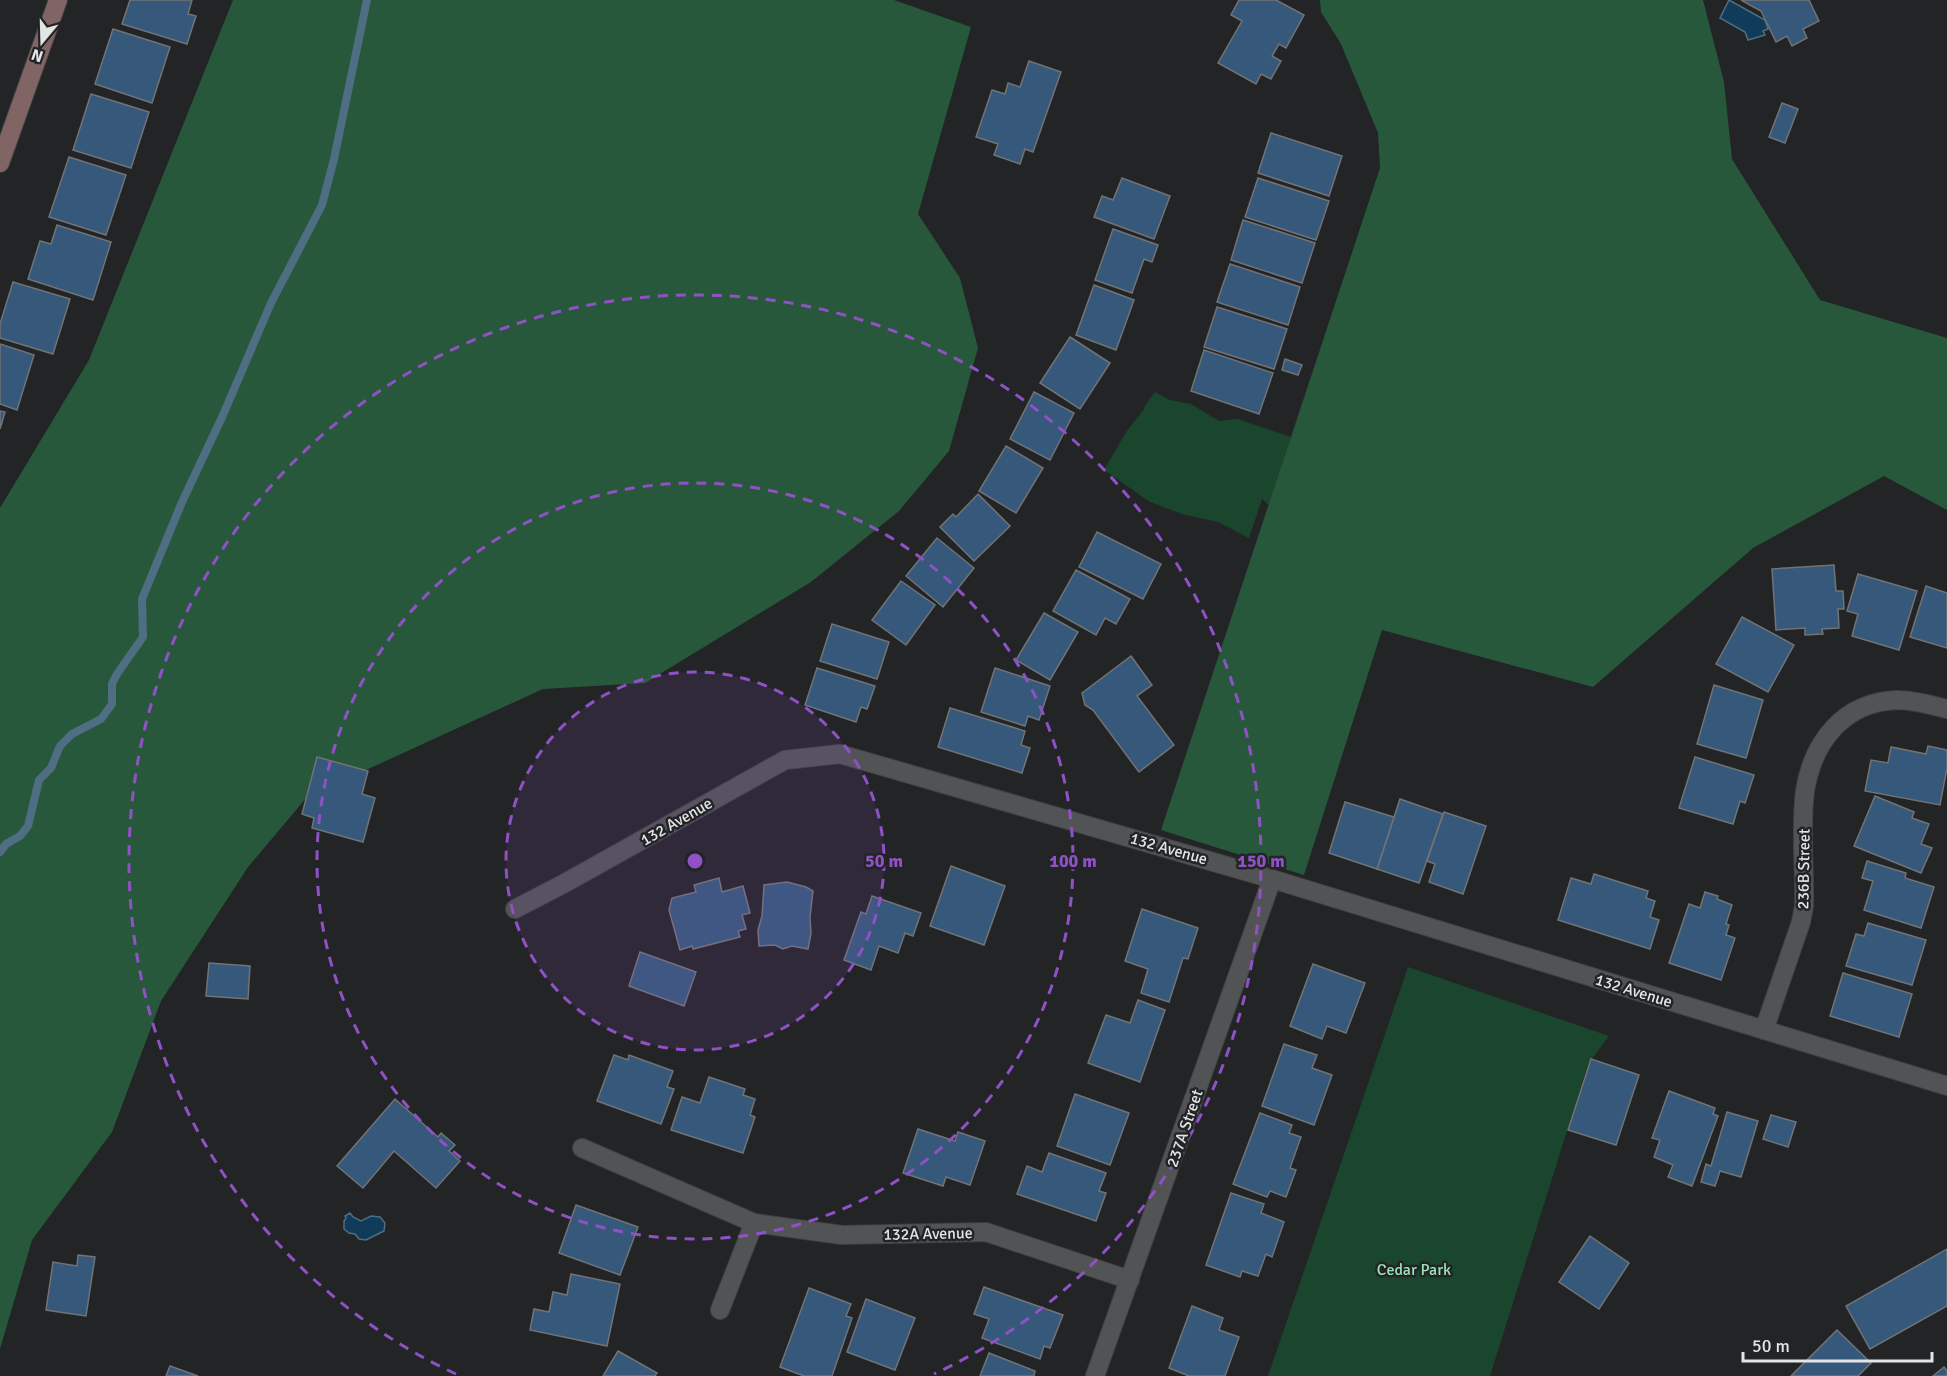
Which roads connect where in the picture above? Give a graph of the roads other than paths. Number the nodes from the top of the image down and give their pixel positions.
1 (58, 0) edge
2 (0, 163) edge
3 (1947, 709) edge
4 (1272, 879) junction
5 (515, 909) dead end
6 (1764, 1030) junction
7 (1947, 1086) edge
8 (582, 1148) dead end
9 (754, 1223) junction
10 (1130, 1280) junction
11 (720, 1310) dead end
12 (1095, 1376) edge

1 - 2 street
3 - 6 street, 236B Street
4 - 5 street, 132 Avenue
4 - 6 street, 132 Avenue
4 - 10 street, 237A Street
6 - 7 street, 132 Avenue
8 - 9 street, 132A Avenue
9 - 10 street, 132A Avenue
9 - 11 street
10 - 12 street, 237A Street

